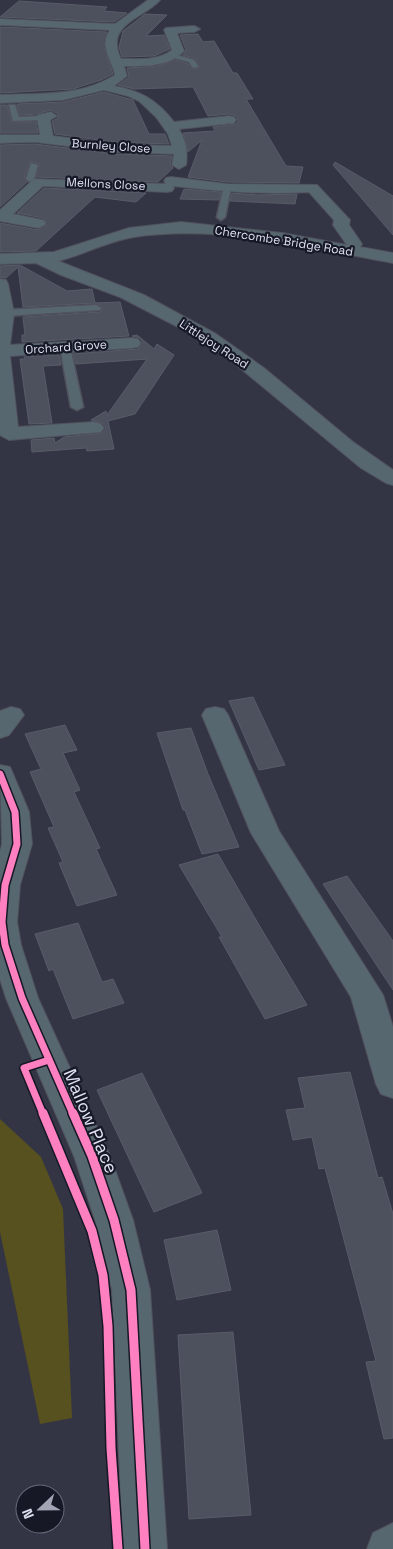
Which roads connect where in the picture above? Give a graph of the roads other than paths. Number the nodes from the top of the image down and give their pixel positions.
1 (155, 0) edge
2 (0, 22) edge
3 (119, 26) junction
4 (194, 30) dead end
5 (173, 56) junction
6 (117, 63) junction
7 (194, 67) dead end
8 (105, 88) junction
9 (0, 99) edge
10 (12, 107) dead end
11 (47, 117) joint
12 (229, 120) dead end
13 (169, 126) junction
14 (0, 139) edge
15 (44, 139) junction
16 (180, 150) junction
17 (34, 164) dead end
18 (23, 179) joint
19 (45, 180) junction
20 (169, 184) junction
21 (227, 188) junction
22 (157, 203) dead end
23 (0, 217) edge
24 (221, 217) dead end
25 (38, 223) dead end
26 (354, 244) dead end
27 (40, 258) junction
28 (393, 258) edge
29 (0, 259) edge
30 (0, 284) edge
31 (96, 308) dead end
32 (5, 313) junction
33 (132, 343) dead end
34 (66, 347) junction
35 (0, 351) edge
36 (77, 407) dead end
37 (94, 428) dead end
38 (4, 434) edge
39 (393, 479) edge
40 (215, 715) dead end
41 (0, 774) edge
42 (393, 1084) edge
43 (393, 1545) edge
44 (145, 1549) edge
45 (389, 1549) edge

1 - 3 street
2 - 3 street
3 - 6 street
4 - 5 street
5 - 6 street
5 - 7 lane
6 - 8 street
8 - 9 street
8 - 13 street
10 - 11 lane
11 - 15 street
12 - 13 street
13 - 16 street
14 - 15 street, Burnley Close
15 - 16 street, Burnley Close
16 - 20 street
17 - 18 lane
18 - 19 street, Mellons Close
19 - 20 street, Mellons Close
19 - 23 street, Mellons Close
20 - 21 street, Mellons Close
20 - 22 street
21 - 24 lane
21 - 26 street, Mellons Close
23 - 25 street, Mellons Close
27 - 28 street, Chercombe Bridge Road
27 - 29 street, Chercombe Bridge Road
27 - 39 street, Littlejoy Road
30 - 32 street
31 - 32 lane
32 - 35 street
33 - 34 street, Orchard Grove
34 - 35 street, Orchard Grove
34 - 36 lane
35 - 38 street
37 - 38 street
40 - 42 street
41 - 44 street, Mallow Place
43 - 45 street

